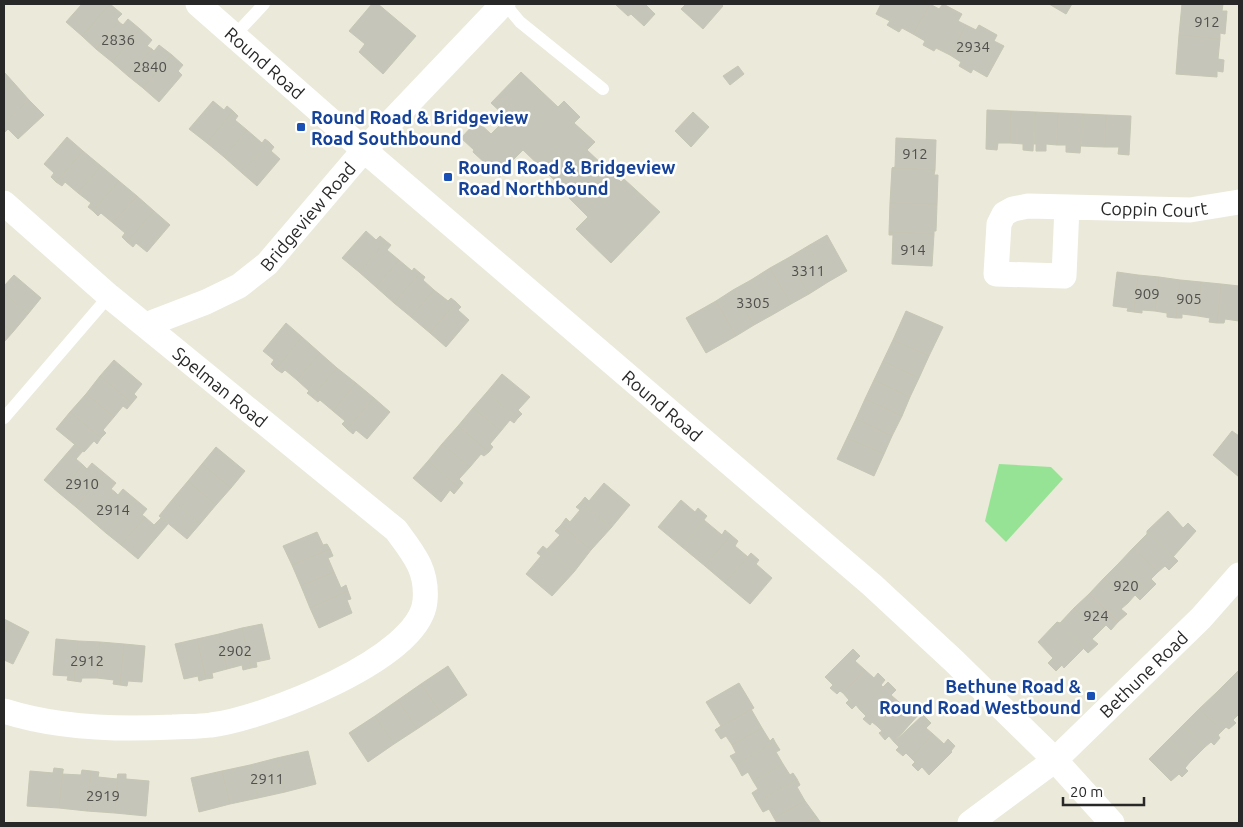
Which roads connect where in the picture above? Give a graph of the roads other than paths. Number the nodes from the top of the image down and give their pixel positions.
1 (198, 4) edge
2 (264, 4) edge
3 (504, 4) edge
4 (234, 36) junction
5 (603, 89) dead end
6 (364, 150) junction
7 (1239, 202) edge
8 (4, 203) edge
9 (1067, 207) dead end
10 (109, 296) junction
11 (146, 325) junction
12 (4, 418) edge
13 (1239, 575) edge
14 (4, 711) edge
15 (1055, 760) junction
16 (970, 823) edge
17 (1112, 823) edge

1 - 4 street, Round Road
2 - 4 lane
3 - 5 lane
3 - 6 street, Bridgeview Road
4 - 6 street, Round Road
6 - 11 street, Bridgeview Road
6 - 15 street, Round Road
7 - 9 street, Coppin Court
8 - 10 street, Spelman Road
10 - 11 street, Spelman Road
10 - 12 lane
11 - 14 street, Spelman Road
13 - 15 street, Bethune Road
15 - 16 street, Bethune Road
15 - 17 street, Round Road

